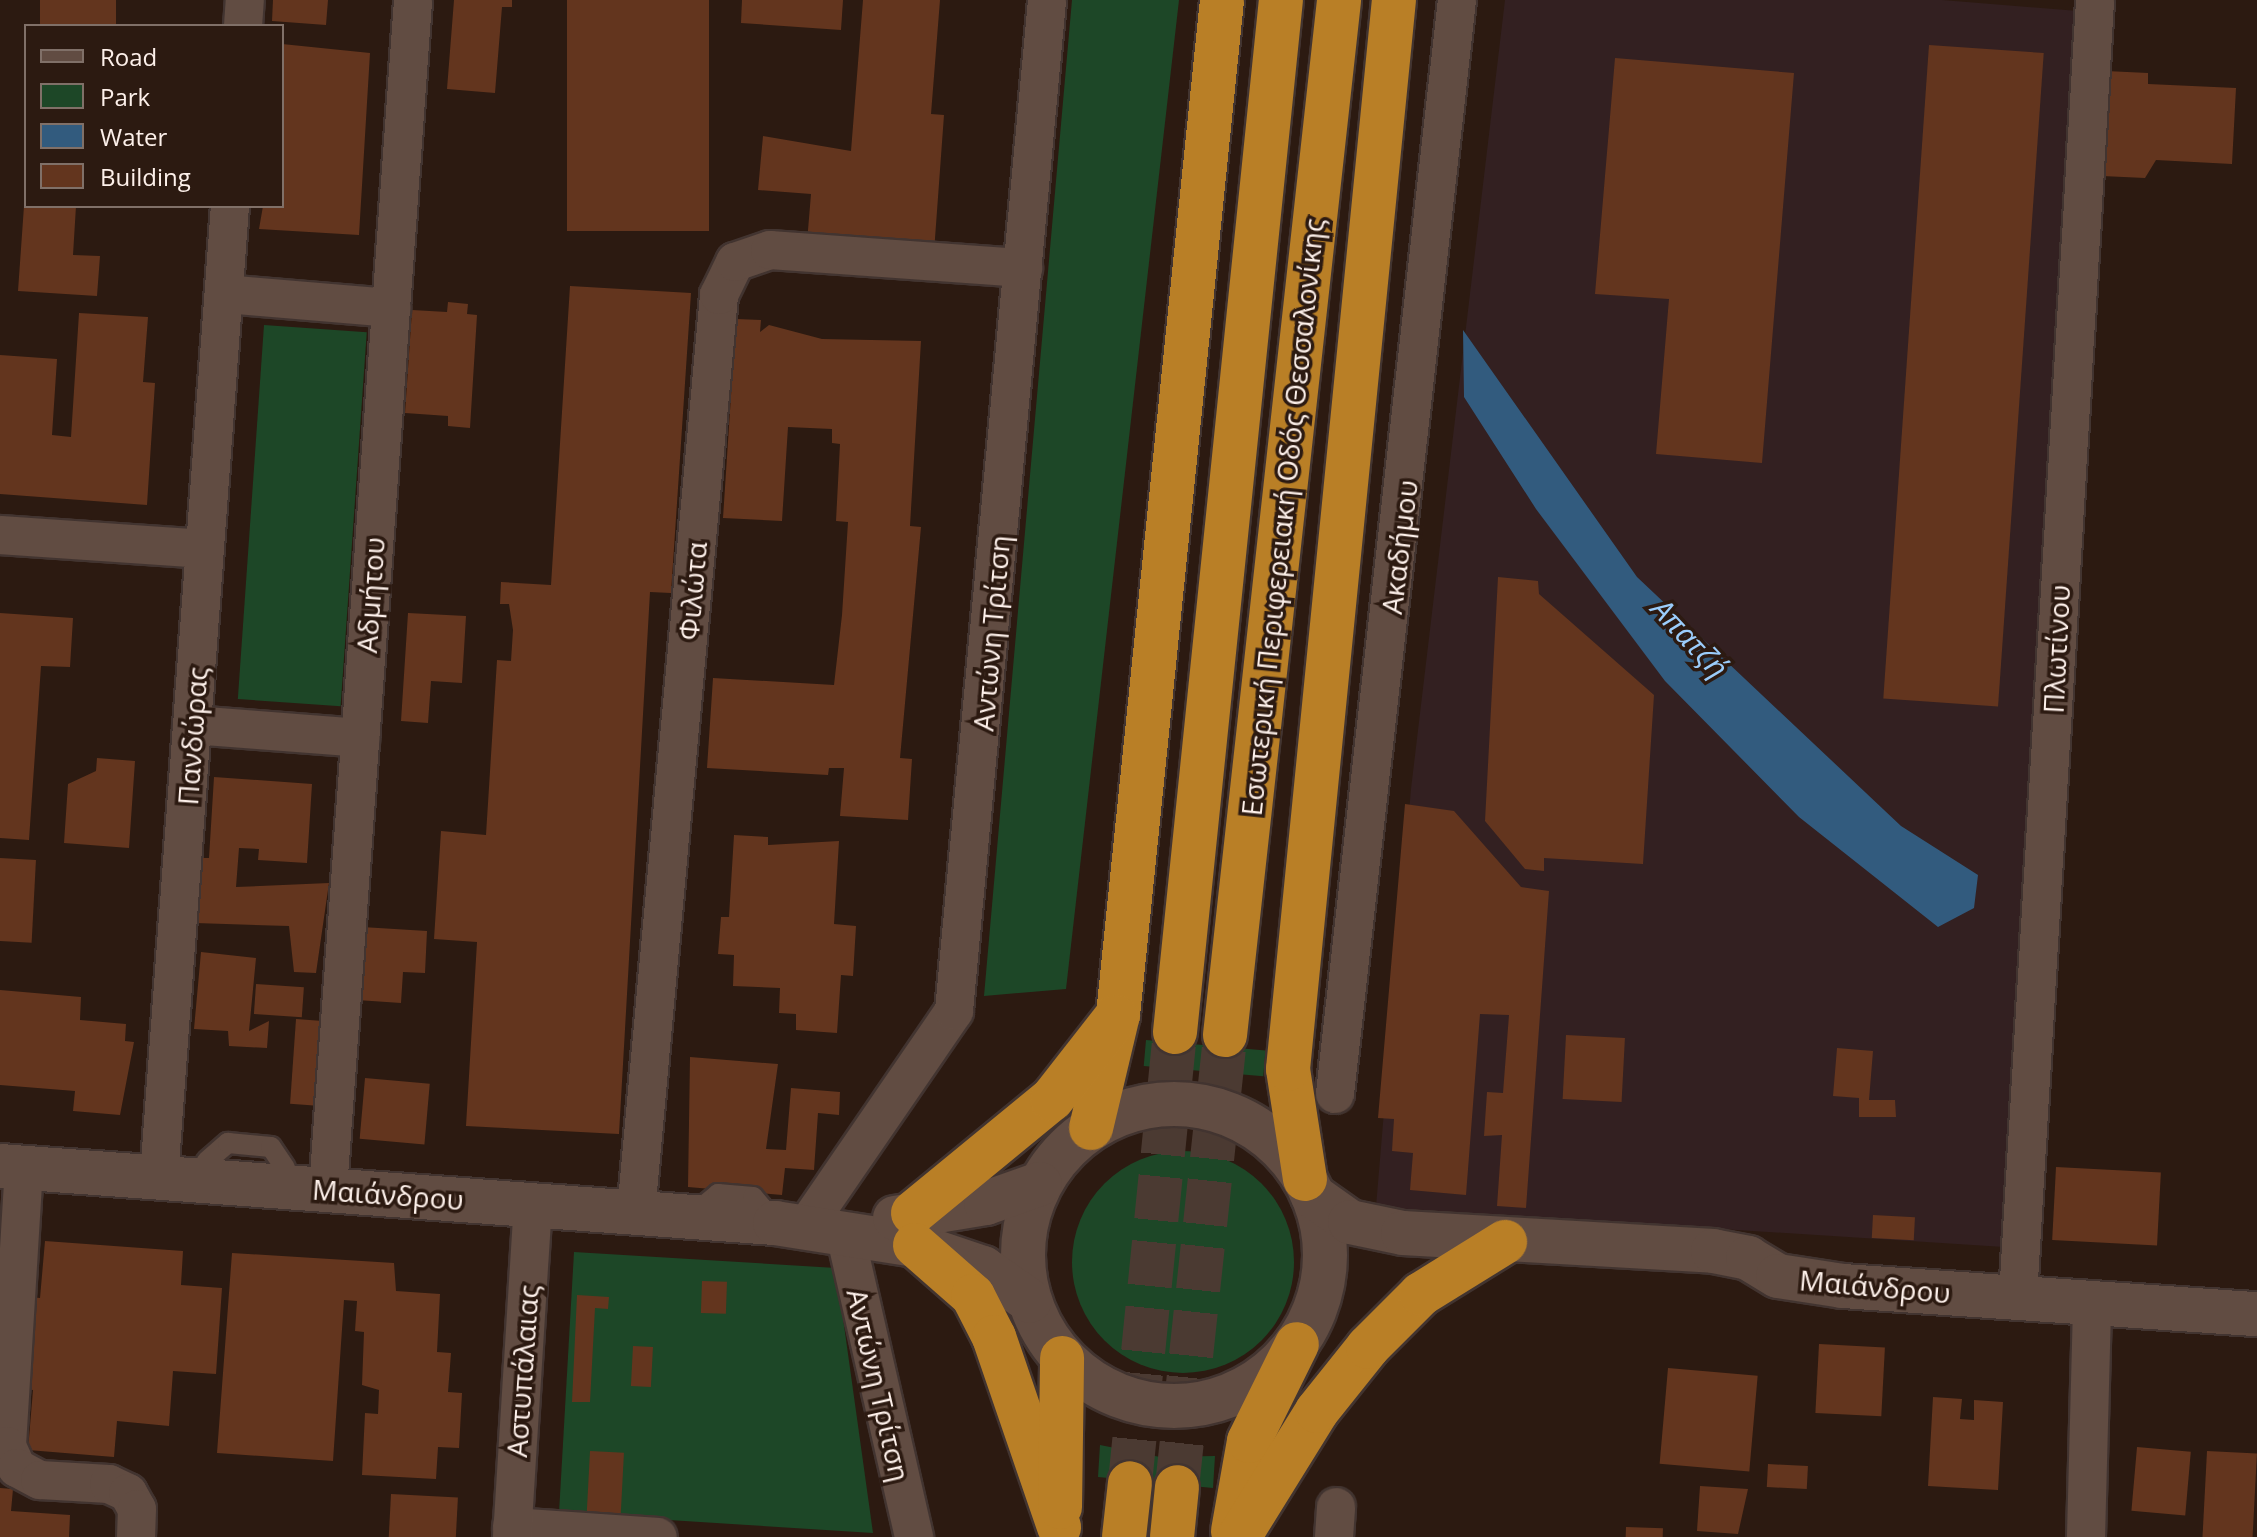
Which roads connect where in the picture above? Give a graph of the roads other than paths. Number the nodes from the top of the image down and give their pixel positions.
1 (245, 0) edge
2 (413, 0) edge
3 (1047, 0) edge
4 (1222, 0) edge
5 (1281, 0) edge
6 (1339, 0) edge
7 (1394, 0) edge
8 (1457, 0) edge
9 (2095, 0) edge
10 (243, 24) edge
11 (230, 208) edge
12 (1023, 268) junction
13 (224, 294) junction
14 (391, 308) junction
15 (0, 535) edge
16 (205, 549) junction
17 (192, 725) junction
18 (360, 738) junction
19 (1118, 1015) junction
20 (1175, 1032) tunnel mouth
21 (1225, 1035) tunnel mouth
22 (1335, 1094) dead end
23 (1091, 1128) junction
24 (207, 1161) dead end
25 (12, 1167) edge
26 (285, 1168) dead end
27 (159, 1177) junction
28 (1040, 1184) junction
29 (1309, 1188) junction
30 (328, 1190) junction
31 (533, 1205) junction
32 (705, 1205) dead end
33 (636, 1213) junction
34 (798, 1222) junction
35 (914, 1229) junction
36 (1403, 1233) junction
37 (1505, 1242) junction
38 (1323, 1280) junction
39 (2018, 1297) junction
40 (1030, 1301) junction
41 (2092, 1302) junction
42 (2257, 1314) edge
43 (1297, 1344) junction
44 (1062, 1358) junction
45 (1130, 1483) tunnel mouth
46 (1177, 1487) tunnel mouth
47 (512, 1532) edge
48 (1058, 1532) edge
49 (136, 1537) edge
50 (658, 1537) edge
51 (914, 1537) edge
52 (1124, 1537) edge
53 (1172, 1537) edge
54 (1232, 1537) edge
55 (1239, 1537) edge
56 (2086, 1537) edge

1 - 10 street
2 - 14 street, Αδμήτου
3 - 12 street, Αντώνη Τρίτση
4 - 19 highway
5 - 20 highway, Εσωτερική Περιφερειακή Οδός Θεσσαλονίκης
6 - 21 highway, Εσωτερική Περιφερειακή Οδός Θεσσαλονίκης
7 - 29 highway
8 - 22 street, Ακαδήμου
9 - 39 street, Πλωτίνου
11 - 13 street, Πανδώρας
12 - 33 street, Φιλώτα
12 - 34 street, Αντώνη Τρίτση
13 - 14 street
13 - 16 street, Πανδώρας
14 - 18 street, Αδμήτου
15 - 16 street
16 - 17 street, Πανδώρας
17 - 18 street
17 - 27 street, Πανδώρας
18 - 30 street, Αδμήτου
19 - 23 highway
19 - 35 highway
23 - 28 main road, Μαιάνδρου
23 - 29 main road, Μαιάνδρου
24 - 26 lane
25 - 27 main road, Μαιάνδρου
25 - 49 street
27 - 30 main road, Μαιάνδρου
28 - 35 main road, Μαιάνδρου
28 - 40 main road, Μαιάνδρου
29 - 36 main road, Μαιάνδρου
29 - 38 main road, Μαιάνδρου
30 - 31 main road, Μαιάνδρου
31 - 33 main road, Μαιάνδρου
31 - 47 street, Αστυπάλαιας
32 - 34 lane
33 - 34 main road, Μαιάνδρου
34 - 35 main road, Μαιάνδρου
34 - 51 street, Αντώνη Τρίτση
35 - 40 main road, Μαιάνδρου
35 - 48 highway
36 - 37 main road, Μαιάνδρου
36 - 38 main road
37 - 39 main road, Μαιάνδρου
37 - 55 highway
38 - 43 main road, Μαιάνδρου
39 - 41 main road, Μαιάνδρου
40 - 44 main road, Μαιάνδρου
41 - 42 main road, Μαιάνδρου
41 - 56 street
43 - 44 main road, Μαιάνδρου
43 - 54 highway
44 - 48 highway
45 - 52 highway
46 - 53 highway
47 - 50 street

